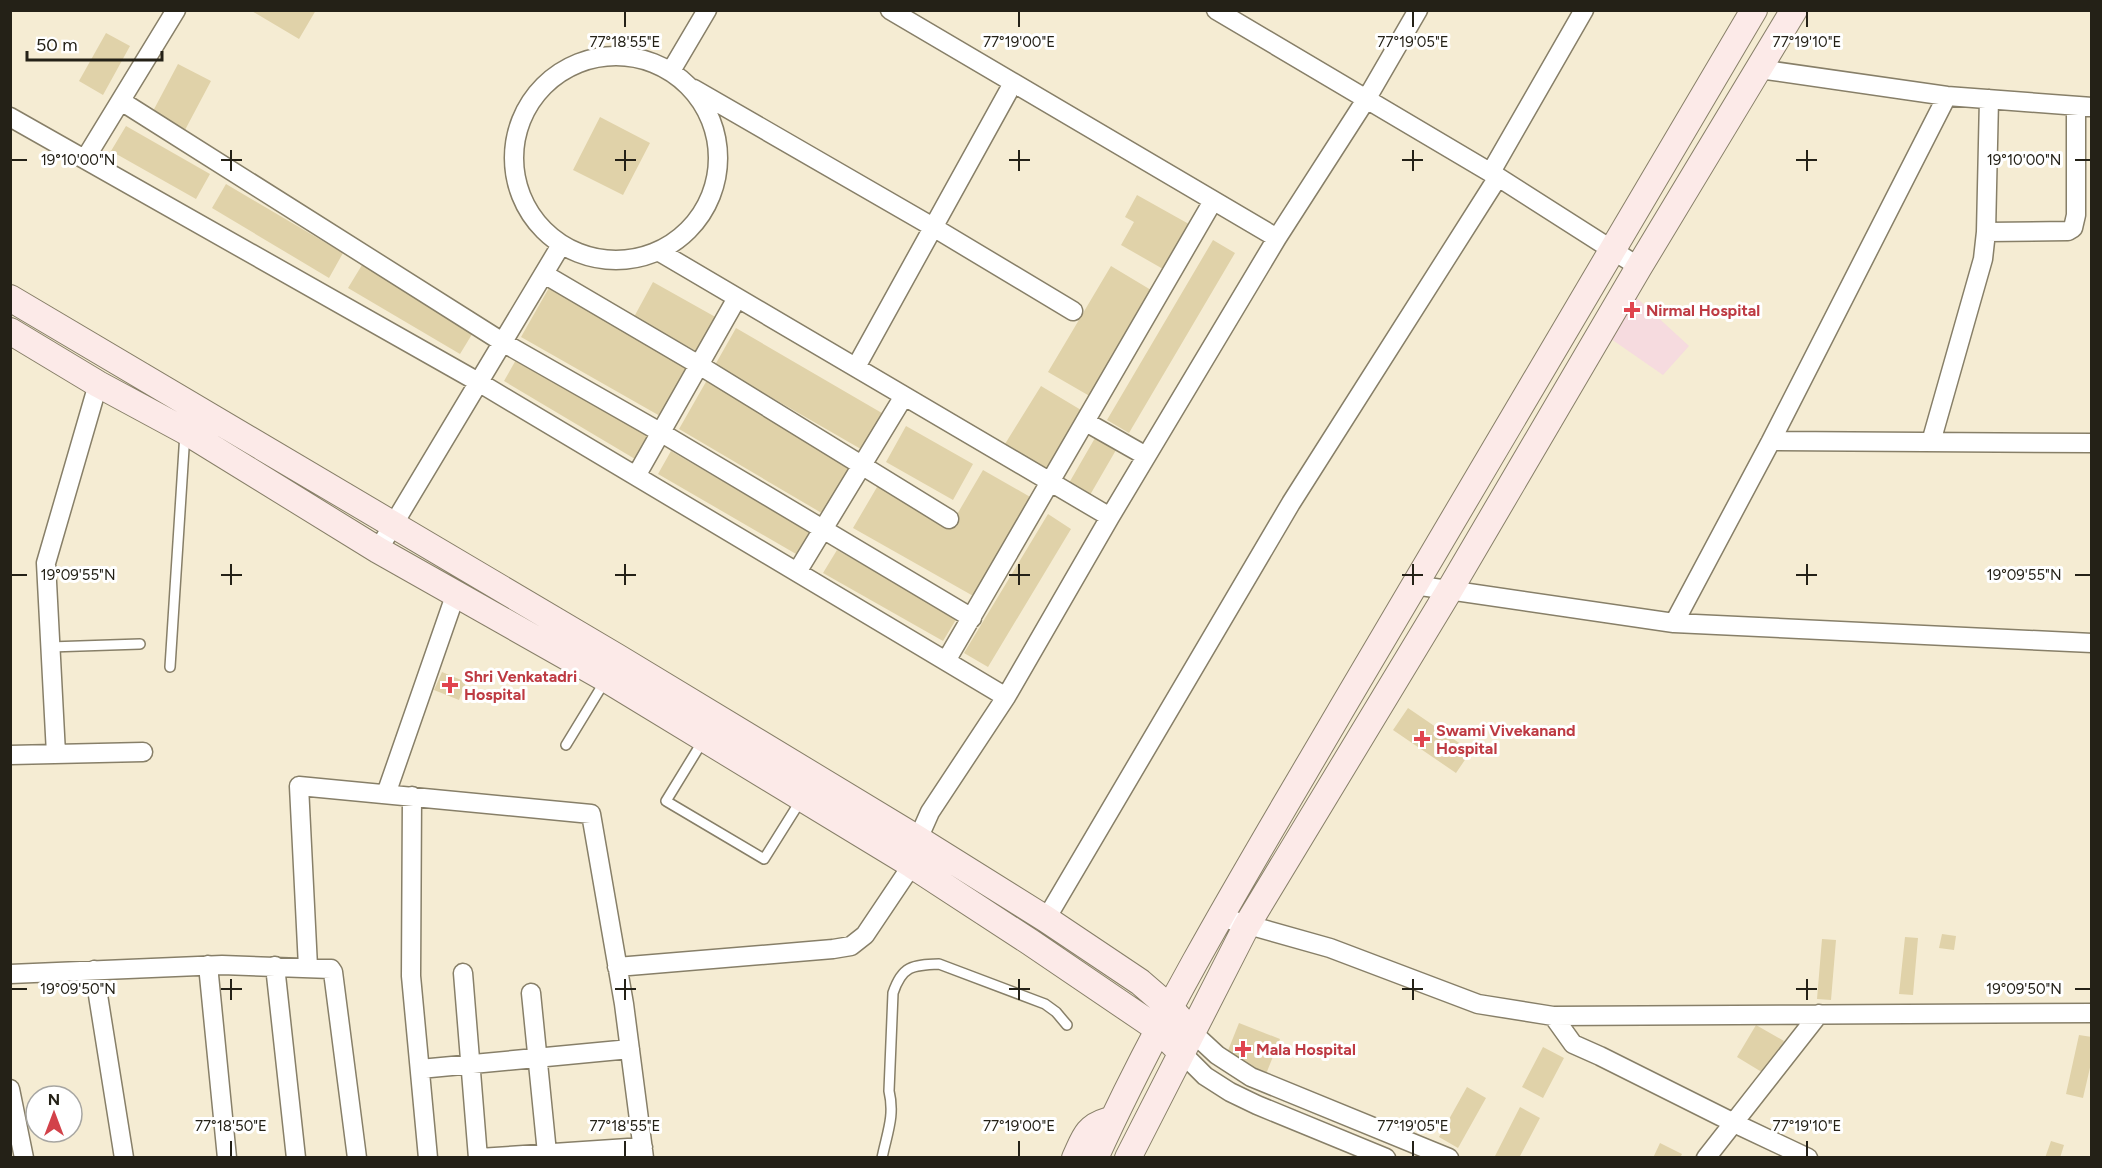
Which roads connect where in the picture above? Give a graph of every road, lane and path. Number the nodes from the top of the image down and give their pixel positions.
1 (176, 10) edge
2 (707, 10) edge
3 (890, 10) edge
4 (1216, 10) edge
5 (1418, 10) edge
6 (1584, 10) edge
7 (1754, 10) edge
8 (1245, 18) edge
9 (1788, 19) edge
10 (1759, 69) junction
11 (671, 71) junction
12 (1013, 83) junction
13 (689, 86) junction
14 (1947, 96) junction
15 (1366, 99) junction
16 (1989, 99) junction
17 (121, 101) junction
18 (2084, 106) edge
19 (10, 117) edge
20 (85, 159) junction
21 (1495, 175) junction
22 (1213, 201) junction
23 (933, 227) junction
24 (1986, 232) junction
25 (1277, 238) junction
26 (561, 245) junction
27 (1612, 249) junction
28 (658, 251) junction
29 (1639, 267) junction
30 (544, 274) junction
31 (10, 298) edge
32 (737, 298) junction
33 (1073, 311) dead end
34 (10, 331) edge
35 (504, 343) junction
36 (699, 365) junction
37 (855, 367) junction
38 (480, 383) junction
39 (98, 384) junction
40 (904, 396) junction
41 (1086, 422) junction
42 (185, 431) junction
43 (660, 432) junction
44 (1772, 441) junction
45 (1930, 442) junction
46 (2091, 442) edge
47 (1146, 456) junction
48 (863, 464) junction
49 (636, 476) junction
50 (1051, 483) junction
51 (1110, 518) junction
52 (949, 519) dead end
53 (393, 525) junction
54 (823, 529) junction
55 (378, 550) junction
56 (797, 572) junction
57 (1414, 585) junction
58 (1449, 591) junction
59 (456, 593) junction
60 (972, 618) junction
61 (1674, 623) junction
62 (2091, 643) edge
63 (140, 644) dead end
64 (50, 647) junction
65 (946, 661) junction
66 (170, 667) dead end
67 (612, 668) junction
68 (1006, 696) junction
69 (705, 739) junction
70 (566, 745) dead end
71 (143, 752) dead end
72 (56, 754) junction
73 (10, 755) edge
74 (386, 794) junction
75 (412, 796) junction
76 (802, 798) junction
77 (918, 839) junction
78 (912, 865) junction
79 (1220, 917) junction
80 (1046, 919) junction
81 (1247, 924) junction
82 (208, 965) junction
83 (275, 966) junction
84 (308, 967) junction
85 (617, 967) junction
86 (94, 970) junction
87 (463, 973) dead end
88 (10, 974) edge
89 (531, 993) dead end
90 (2091, 1013) edge
91 (1819, 1014) junction
92 (1553, 1016) junction
93 (1164, 1019) junction
94 (1067, 1025) dead end
95 (1186, 1042) junction
96 (630, 1049) junction
97 (537, 1056) junction
98 (471, 1065) junction
99 (420, 1069) junction
100 (10, 1089) edge
101 (13, 1114) edge
102 (1113, 1119) junction
103 (1734, 1123) junction
104 (1141, 1130) junction
105 (643, 1152) edge
106 (547, 1153) junction
107 (1801, 1156) edge
108 (24, 1158) edge
109 (124, 1158) edge
110 (228, 1158) edge
111 (296, 1158) edge
112 (357, 1158) edge
113 (428, 1158) edge
114 (478, 1158) edge
115 (882, 1158) edge
116 (1075, 1158) edge
117 (1095, 1158) edge
118 (1128, 1158) edge
119 (1146, 1158) edge
120 (1386, 1158) edge
121 (1449, 1158) edge
122 (1706, 1158) edge

1 - 17 street
2 - 11 street
3 - 12 street
4 - 8 street
5 - 15 street
6 - 21 street
7 - 9 street
7 - 27 main road
8 - 15 street
9 - 10 main road
10 - 14 street
10 - 29 main road
11 - 13 street
11 - 26 street
12 - 22 street
12 - 23 street
13 - 23 street
13 - 28 street
14 - 16 street
14 - 44 street
15 - 21 street
15 - 25 street
16 - 18 street
16 - 24 street
17 - 20 street
17 - 35 street
18 - 24 street
19 - 20 street
20 - 38 street
21 - 27 street
21 - 80 street
22 - 25 street
22 - 41 street
23 - 33 street
23 - 37 street
24 - 45 street
25 - 47 street
26 - 28 street
26 - 30 street
27 - 29 street
27 - 57 main road
28 - 32 street
29 - 58 main road
30 - 35 street
30 - 36 street
31 - 53 main road
32 - 36 street
32 - 37 street
34 - 39 main road
35 - 38 street
35 - 43 street
36 - 43 street
36 - 48 street
37 - 40 street
38 - 49 street
38 - 53 street
39 - 42 main road
39 - 64 street
40 - 48 street
40 - 50 street
41 - 47 street
41 - 50 street
42 - 55 main road
42 - 66 lane
43 - 49 street
43 - 54 street
44 - 45 street
44 - 61 street
45 - 46 street
47 - 51 street
48 - 52 street
48 - 54 street
49 - 56 street
50 - 51 street
50 - 60 street
51 - 68 street
53 - 55 street
53 - 67 main road
54 - 56 street
54 - 60 street
55 - 59 main road
56 - 65 street
57 - 58 street
57 - 79 main road
58 - 61 street
58 - 81 main road
59 - 67 main road
59 - 74 street
60 - 65 street
61 - 62 street
63 - 64 lane
64 - 72 street
65 - 68 street
67 - 69 main road
67 - 70 lane
67 - 77 main road
68 - 77 street
69 - 76 main road
69 - 76 lane
71 - 72 street
72 - 73 street
74 - 75 street
74 - 84 street
75 - 85 street
75 - 99 street
76 - 78 main road
77 - 78 street
77 - 80 main road
78 - 85 street
78 - 93 main road
79 - 81 street
79 - 93 main road
80 - 93 main road
81 - 92 street
81 - 95 main road
82 - 83 street
82 - 86 street
82 - 110 street
83 - 84 street
83 - 111 street
84 - 112 street
85 - 96 street
86 - 88 street
86 - 109 street
87 - 98 street
89 - 97 street
90 - 91 street
91 - 92 street
91 - 103 street
92 - 103 street
93 - 95 main road
93 - 102 main road
94 - 115 lane
95 - 104 main road
95 - 120 street
95 - 121 street
96 - 97 street
96 - 105 street
97 - 98 street
97 - 106 street
98 - 99 street
98 - 114 street
99 - 113 street
100 - 101 street
101 - 108 street
102 - 104 main road
102 - 116 main road
102 - 117 main road
103 - 107 street
103 - 122 street
104 - 118 main road
104 - 119 main road
105 - 106 street
106 - 114 street

